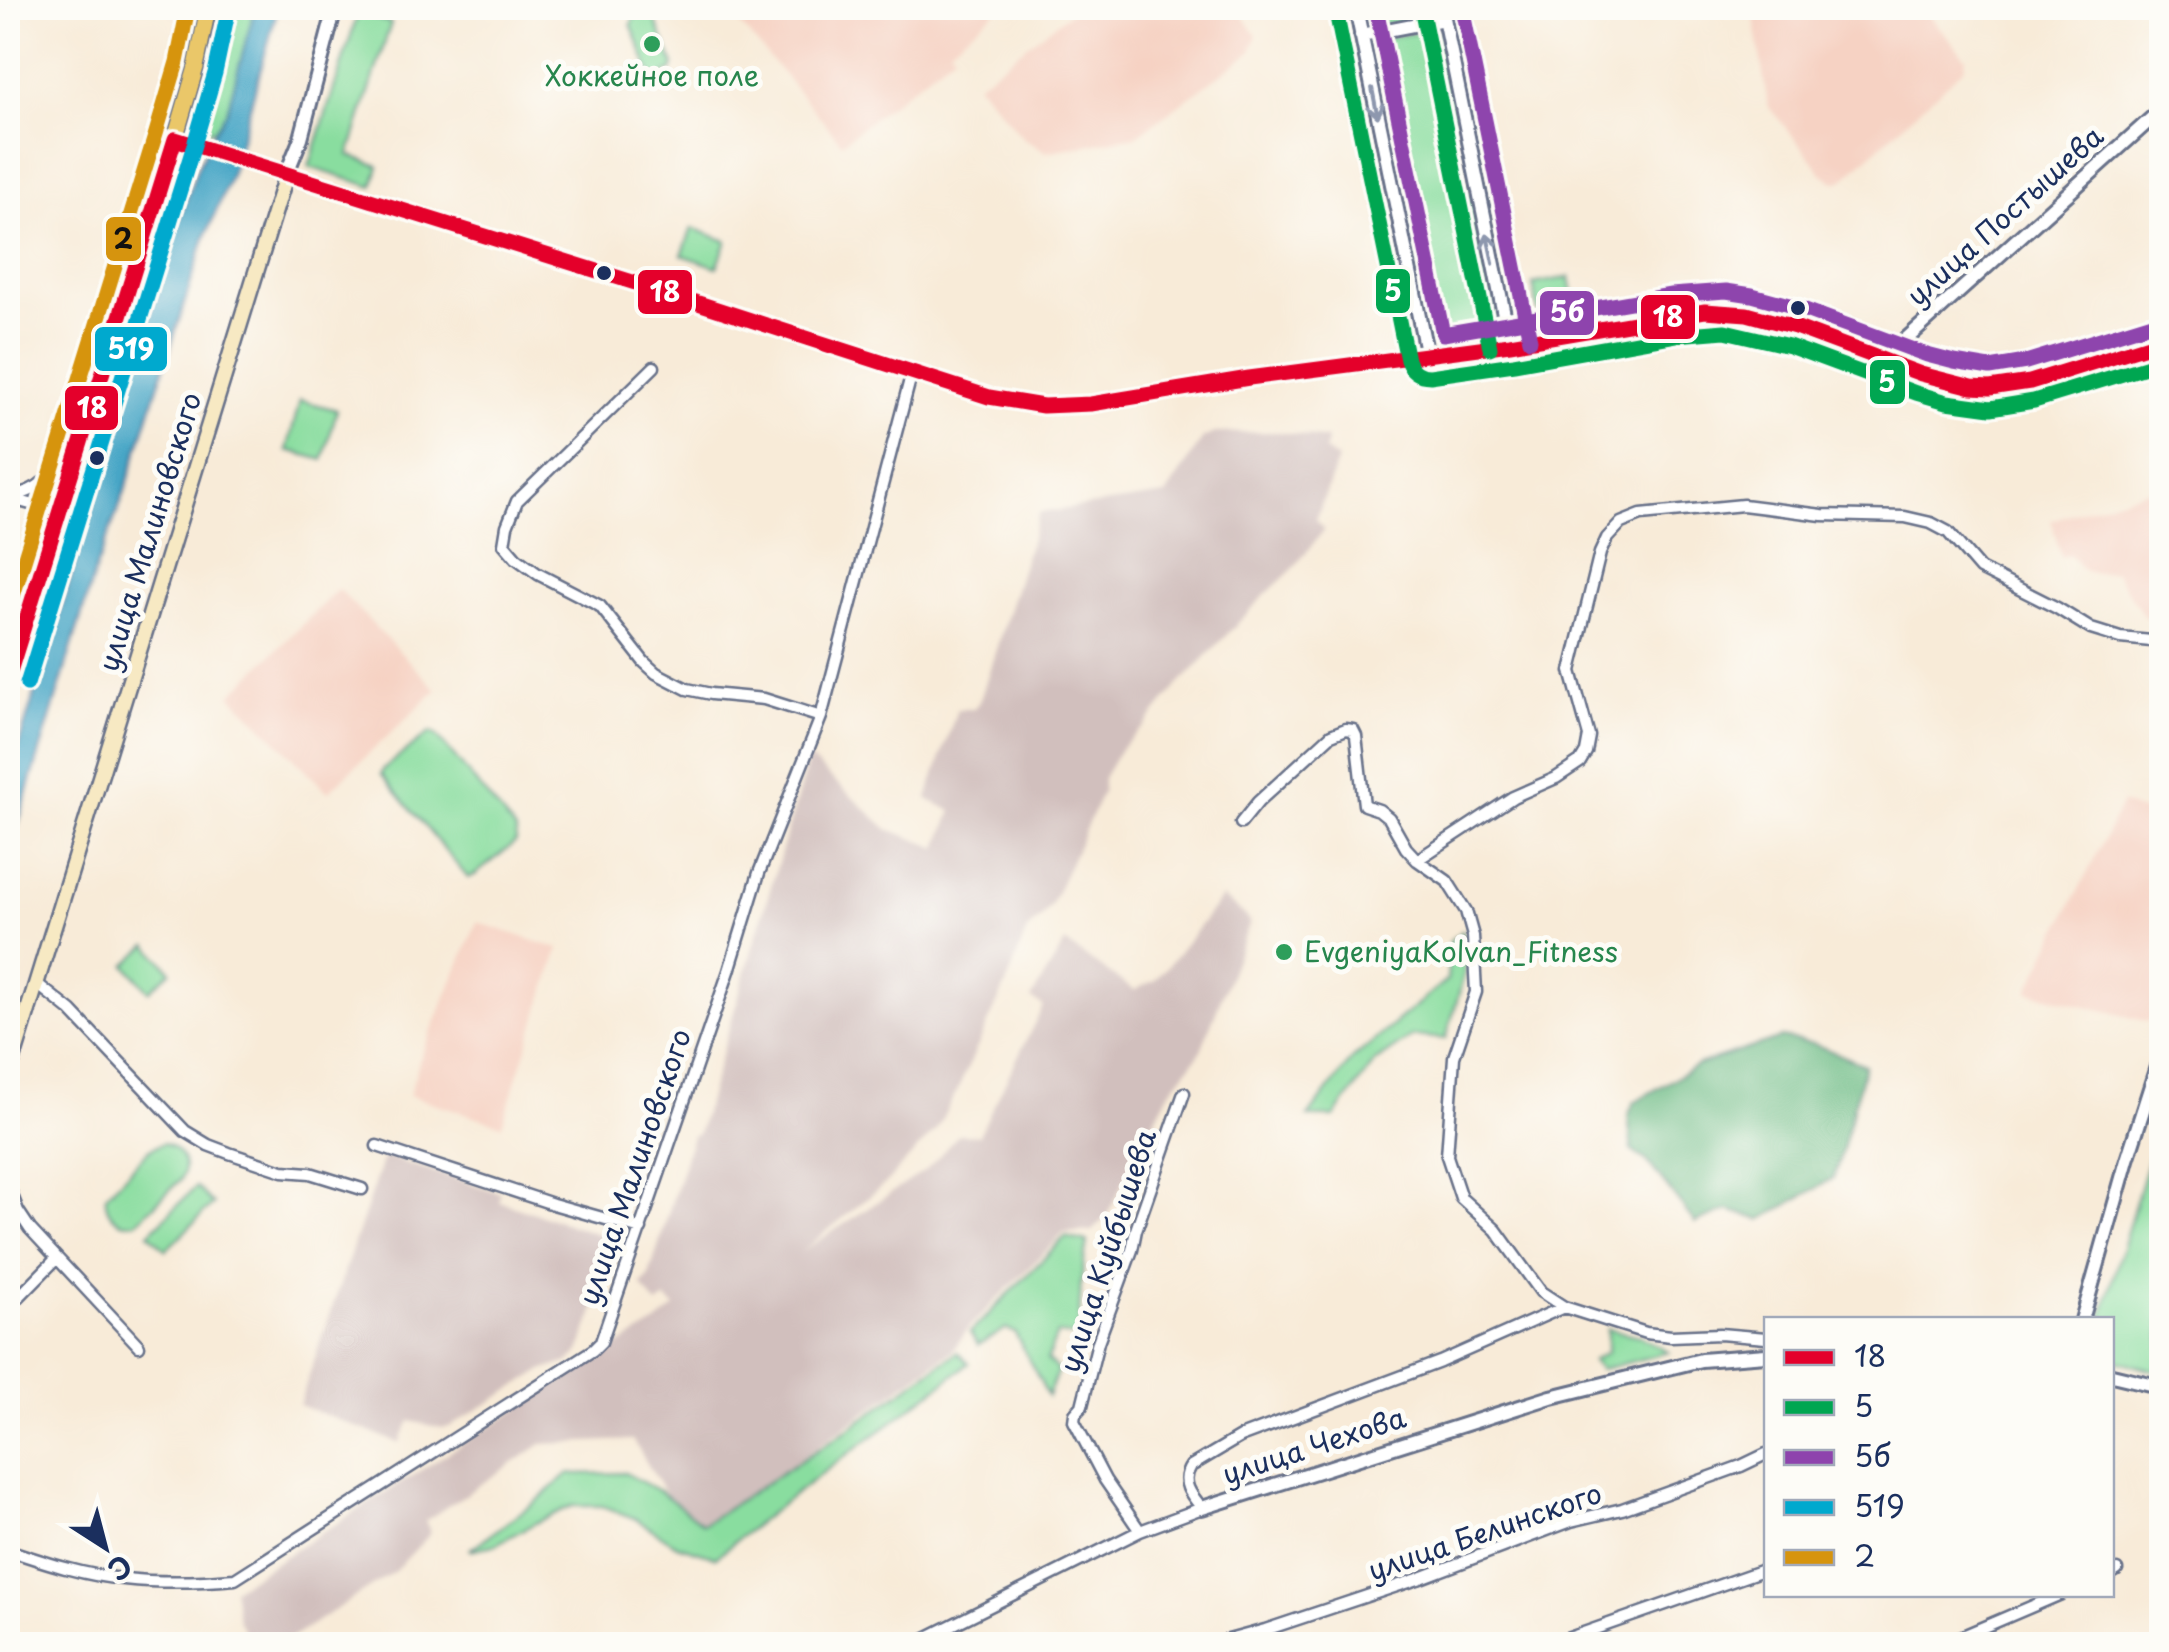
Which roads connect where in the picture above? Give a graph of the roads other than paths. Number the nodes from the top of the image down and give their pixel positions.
1 (208, 8) edge
2 (335, 8) edge
3 (1356, 8) edge
4 (1443, 13) edge
5 (1362, 35) junction
6 (2162, 109) edge
7 (175, 138) junction
8 (286, 175) junction
9 (2162, 341) edge
10 (1510, 344) junction
11 (1427, 356) junction
12 (1883, 360) junction
13 (654, 367) dead end
14 (912, 372) junction
15 (86, 426) junction
16 (8, 497) edge
17 (60, 512) junction
18 (2162, 642) edge
19 (8, 678) edge
20 (820, 718) junction
21 (1241, 823) dead end
22 (1417, 860) junction
23 (36, 983) junction
24 (2162, 1051) edge
25 (8, 1075) edge
26 (1184, 1094) dead end
27 (377, 1146) dead end
28 (8, 1185) edge
29 (362, 1189) dead end
30 (641, 1229) junction
31 (56, 1259) junction
32 (1564, 1307) junction
33 (8, 1308) edge
34 (2083, 1317) edge
35 (1764, 1338) edge
36 (139, 1346) dead end
37 (1764, 1355) edge
38 (2114, 1375) edge
39 (2162, 1387) edge
40 (1764, 1455) edge
41 (1202, 1508) junction
42 (1140, 1531) junction
43 (8, 1550) edge
44 (1764, 1570) edge
45 (2054, 1597) edge
46 (932, 1641) edge
47 (914, 1644) edge
48 (1214, 1644) edge
49 (1552, 1644) edge
50 (1944, 1644) edge

1 - 7 main road
2 - 8 street
3 - 5 street
4 - 5 street
10 -> 4 street
5 -> 11 street
6 - 12 street, улица Постышева
7 - 8 main road
7 - 15 main road
8 - 14 main road
8 - 23 main road, улица Малиновского
9 - 12 main road
10 - 11 main road
10 - 12 main road
11 - 14 main road
13 - 20 street
14 - 20 street, улица Малиновского
15 - 16 street
15 - 17 main road
16 - 17 street
17 - 19 main road
18 - 22 street
20 - 30 street, улица Малиновского
21 - 22 street
22 - 32 street
23 - 25 main road, улица Малиновского
23 - 29 street
24 - 34 street
26 - 42 street, улица Куйбышева
27 - 30 street
28 - 31 street
30 - 43 street, улица Малиновского
31 - 33 street
31 - 36 street
32 - 35 street
32 - 41 street, улица Чехова
37 - 41 street, улица Чехова
38 - 39 street
40 - 48 street, улица Белинского
41 - 42 street
42 - 46 street
44 - 49 street
45 - 50 street
46 - 47 street

